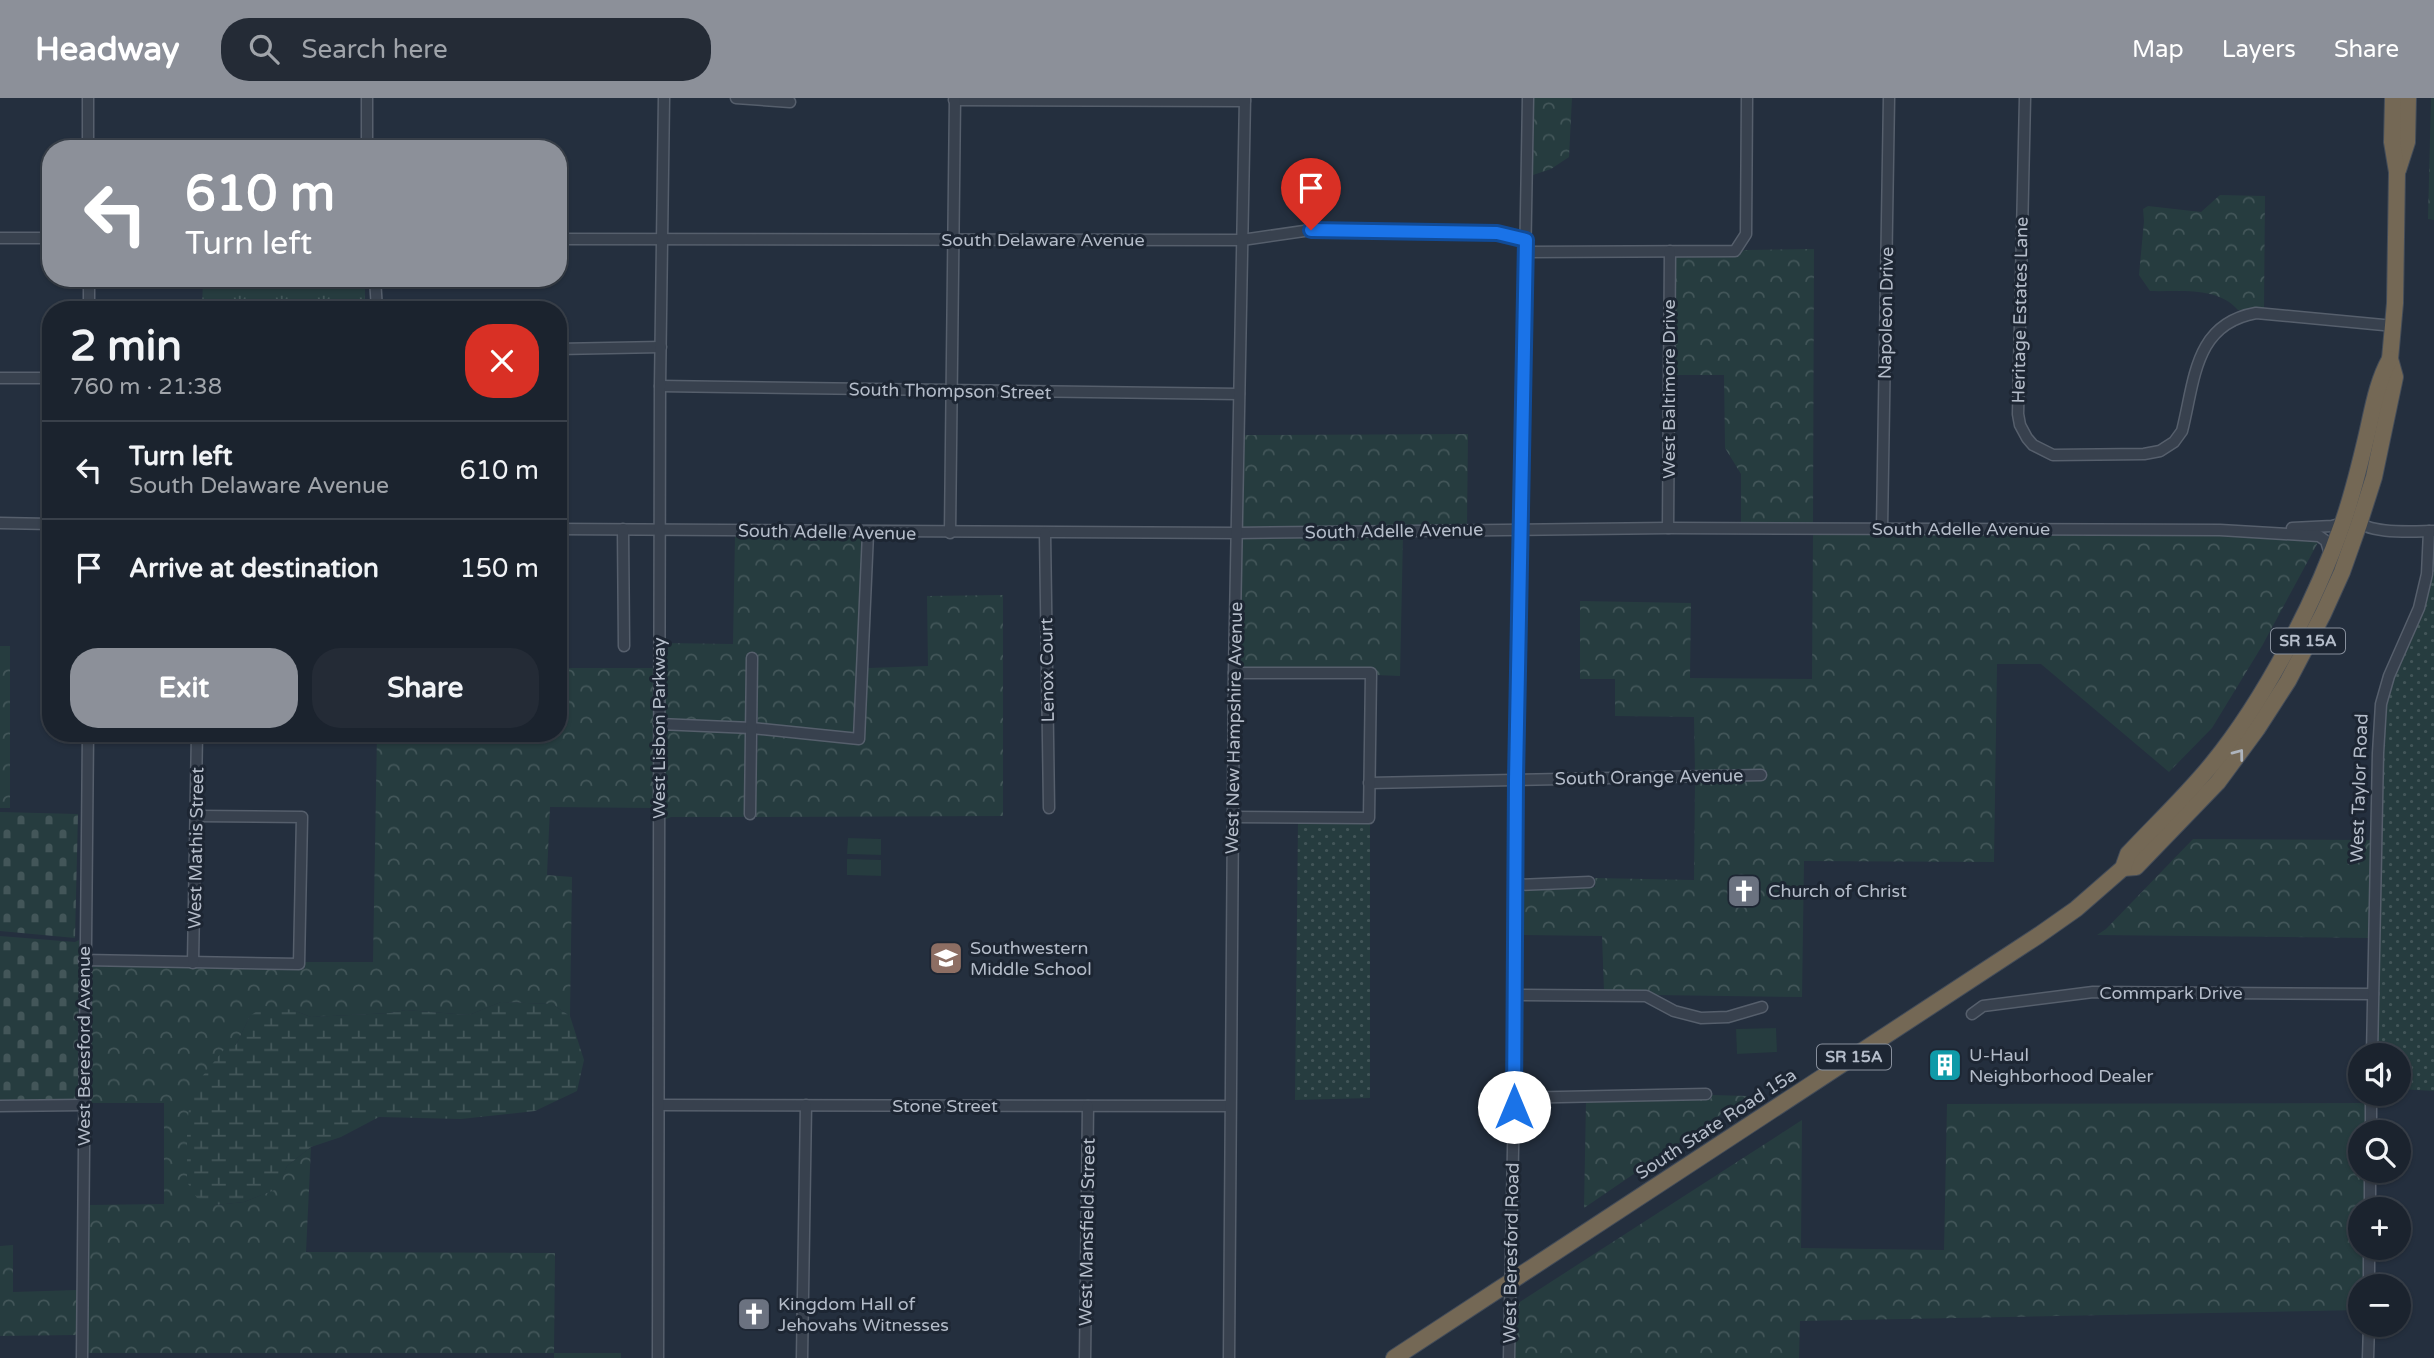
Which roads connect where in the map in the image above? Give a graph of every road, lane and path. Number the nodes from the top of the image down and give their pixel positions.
1 (88, 98) edge
2 (367, 98) edge
3 (664, 98) edge
4 (736, 98) edge
5 (1528, 98) edge
6 (1747, 98) edge
7 (1889, 98) edge
8 (2025, 98) edge
9 (2393, 98) edge
10 (2408, 98) edge
11 (954, 99) edge
12 (1245, 99) edge
13 (790, 102) dead end
14 (88, 140) edge
15 (367, 140) edge
16 (2398, 172) junction
17 (0, 238) edge
18 (42, 238) edge
19 (567, 239) edge
20 (662, 240) junction
21 (953, 240) junction
22 (1242, 240) junction
23 (1526, 246) junction
24 (1670, 251) junction
25 (2394, 326) junction
26 (661, 347) junction
27 (567, 349) edge
28 (2390, 359) junction
29 (0, 378) edge
30 (42, 378) edge
31 (660, 387) junction
32 (952, 392) junction
33 (1239, 394) junction
34 (0, 523) edge
35 (42, 524) edge
36 (2351, 524) junction
37 (1668, 528) junction
38 (1882, 528) junction
39 (567, 529) edge
40 (623, 529) junction
41 (1520, 529) junction
42 (660, 530) junction
43 (2431, 531) edge
44 (2273, 532) junction
45 (869, 533) junction
46 (950, 533) junction
47 (1045, 533) junction
48 (1237, 533) junction
49 (2333, 547) junction
50 (624, 646) dead end
51 (752, 658) dead end
52 (2293, 672) junction
53 (1234, 673) junction
54 (659, 724) junction
55 (752, 728) junction
56 (88, 742) edge
57 (197, 742) edge
58 (2223, 749) junction
59 (1761, 775) dead end
60 (1516, 779) junction
61 (1369, 783) junction
62 (1049, 808) dead end
63 (750, 814) dead end
64 (197, 816) junction
65 (1233, 817) junction
66 (2155, 848) junction
67 (2123, 868) junction
68 (1589, 882) dead end
69 (1515, 885) junction
70 (84, 960) junction
71 (193, 963) junction
72 (2373, 994) junction
73 (1514, 995) junction
74 (1762, 1007) dead end
75 (1972, 1014) dead end
76 (2372, 1043) edge
77 (1706, 1094) dead end
78 (1514, 1098) junction
79 (83, 1105) junction
80 (659, 1105) junction
81 (806, 1105) junction
82 (0, 1106) edge
83 (1088, 1106) junction
84 (1230, 1106) junction
85 (1509, 1283) junction
86 (2369, 1337) edge
87 (82, 1358) edge
88 (658, 1358) edge
89 (802, 1358) edge
90 (1085, 1358) edge
91 (1229, 1358) edge
92 (1394, 1358) edge
93 (1509, 1358) edge
94 (2368, 1358) edge

1 - 14 street
2 - 15 street
3 - 20 street, West Lisbon Parkway
4 - 13 street
5 - 23 street, West Beresford Road
6 - 24 street, South Delaware Avenue
7 - 38 street, Napoleon Drive
8 - 25 street, Heritage Estates Lane
9 - 16 highway, SR 15A
10 - 16 highway, SR 15A
11 - 12 street
11 - 21 street
12 - 22 street, West New Hampshire Avenue
16 - 25 highway, South State Road 15a / SR 15A
17 - 18 street
19 - 20 street, South Delaware Avenue
20 - 21 street, South Delaware Avenue
20 - 26 street, West Lisbon Parkway
21 - 22 street, South Delaware Avenue
21 - 32 street
22 - 23 street, South Delaware Avenue
22 - 33 street, West New Hampshire Avenue
23 - 24 street, South Delaware Avenue
23 - 41 street, West Beresford Road
24 - 37 street, West Baltimore Drive
25 - 28 highway, South State Road 15a / SR 15A
26 - 27 street
26 - 31 street, West Lisbon Parkway
28 - 36 highway, South State Road 15a / SR 15A
28 - 36 highway, South State Road 15a / SR 15A
29 - 30 street
31 - 32 street, South Thompson Street
31 - 42 street, West Lisbon Parkway
32 - 33 street, South Thompson Street
32 - 46 street
33 - 48 street, West New Hampshire Avenue
34 - 35 street
36 - 43 street, South Adelle Avenue
36 - 44 street, South Adelle Avenue
36 - 49 highway, South State Road 15a / SR 15A
36 - 52 highway, South State Road 15a / SR 15A
37 - 38 street, South Adelle Avenue
37 - 41 street, South Adelle Avenue
38 - 44 street, South Adelle Avenue
39 - 40 street, South Adelle Avenue
40 - 42 street, South Adelle Avenue
40 - 50 street
41 - 48 street, South Adelle Avenue
41 - 60 street, West Beresford Road
42 - 45 street, South Adelle Avenue
42 - 54 street, West Lisbon Parkway
43 - 72 street, West Taylor Road
44 - 49 street, South Adelle Avenue
45 - 46 street, South Adelle Avenue
45 - 55 street
46 - 47 street, South Adelle Avenue
47 - 48 street, South Adelle Avenue
47 - 62 street, Lenox Court
48 - 53 street, West New Hampshire Avenue
49 - 52 highway
49 - 58 highway, South State Road 15a / SR 15A
51 - 55 street
66 -> 52 highway, South State Road 15a / SR 15A
53 - 61 street
53 - 65 street, West New Hampshire Avenue
54 - 55 street
54 - 80 street, West Lisbon Parkway
55 - 63 street
56 - 70 street, West Beresford Avenue
57 - 64 street, West Mathis Street
58 - 66 highway
58 - 67 highway, South State Road 15a / SR 15A
59 - 60 street, South Orange Avenue
60 - 61 street, South Orange Avenue
60 - 69 street, West Beresford Road
61 - 65 street
64 - 71 street, West Mathis Street
64 - 71 street
65 - 84 street, West New Hampshire Avenue
66 - 67 highway, South State Road 15a / SR 15A
67 - 85 highway, South State Road 15a / SR 15A
68 - 69 street
69 - 73 street, West Beresford Road
70 - 71 street
70 - 79 street, West Beresford Avenue
72 - 75 street, Commpark Drive
72 - 76 street, West Taylor Road
73 - 74 street
73 - 78 street, West Beresford Road
77 - 78 street
78 - 85 street, West Beresford Road
79 - 82 street
79 - 87 street, West Beresford Avenue
80 - 81 street, Stone Street
80 - 88 street, West Lisbon Parkway
81 - 83 street, Stone Street
81 - 89 street
83 - 84 street, Stone Street
83 - 90 street, West Mansfield Street
84 - 91 street, West New Hampshire Avenue
85 - 92 highway, South State Road 15a / SR 15A
85 - 93 street, West Beresford Road
86 - 94 street

